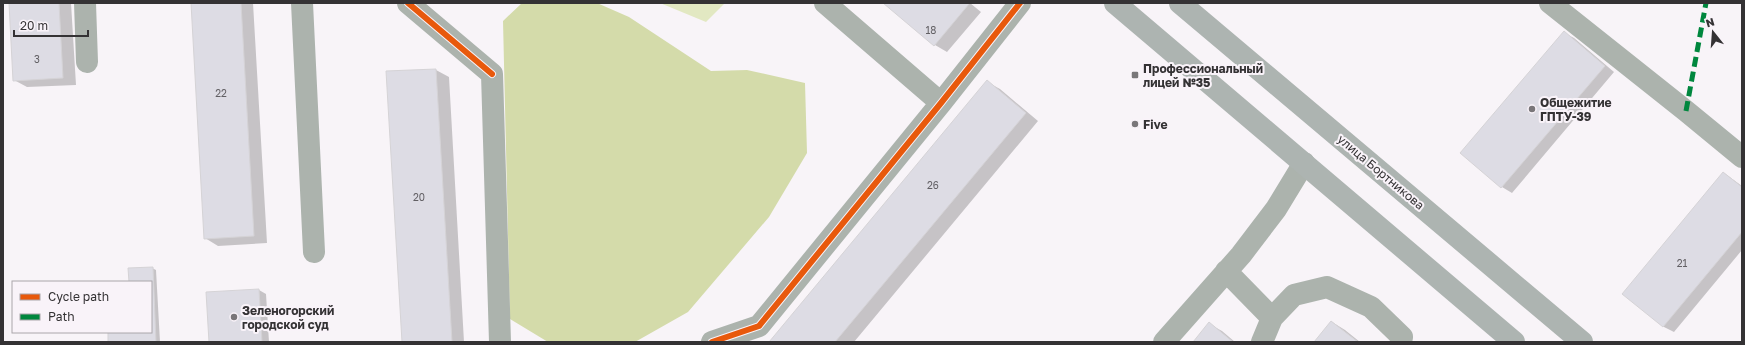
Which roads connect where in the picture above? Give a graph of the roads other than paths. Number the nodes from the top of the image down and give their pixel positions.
1 (85, 3) edge
2 (302, 3) edge
3 (408, 3) edge
4 (825, 3) edge
5 (1020, 3) edge
6 (1115, 3) edge
7 (1180, 3) edge
8 (1550, 3) edge
9 (87, 62) dead end
10 (941, 103) junction
11 (1742, 157) edge
12 (1304, 163) junction
13 (314, 252) dead end
14 (1226, 271) junction
15 (1272, 318) junction
16 (500, 342) edge
17 (712, 342) edge
18 (1164, 342) edge
19 (1262, 342) edge
20 (1401, 342) edge
21 (1513, 342) edge
22 (1582, 342) edge

1 - 9 street
2 - 13 street
3 - 16 street
4 - 10 street
5 - 10 street
6 - 12 main road
7 - 22 main road, улица Бортникова
8 - 11 street
10 - 17 street
12 - 14 street
12 - 21 main road
14 - 15 street
14 - 18 street
15 - 19 street
15 - 20 street

